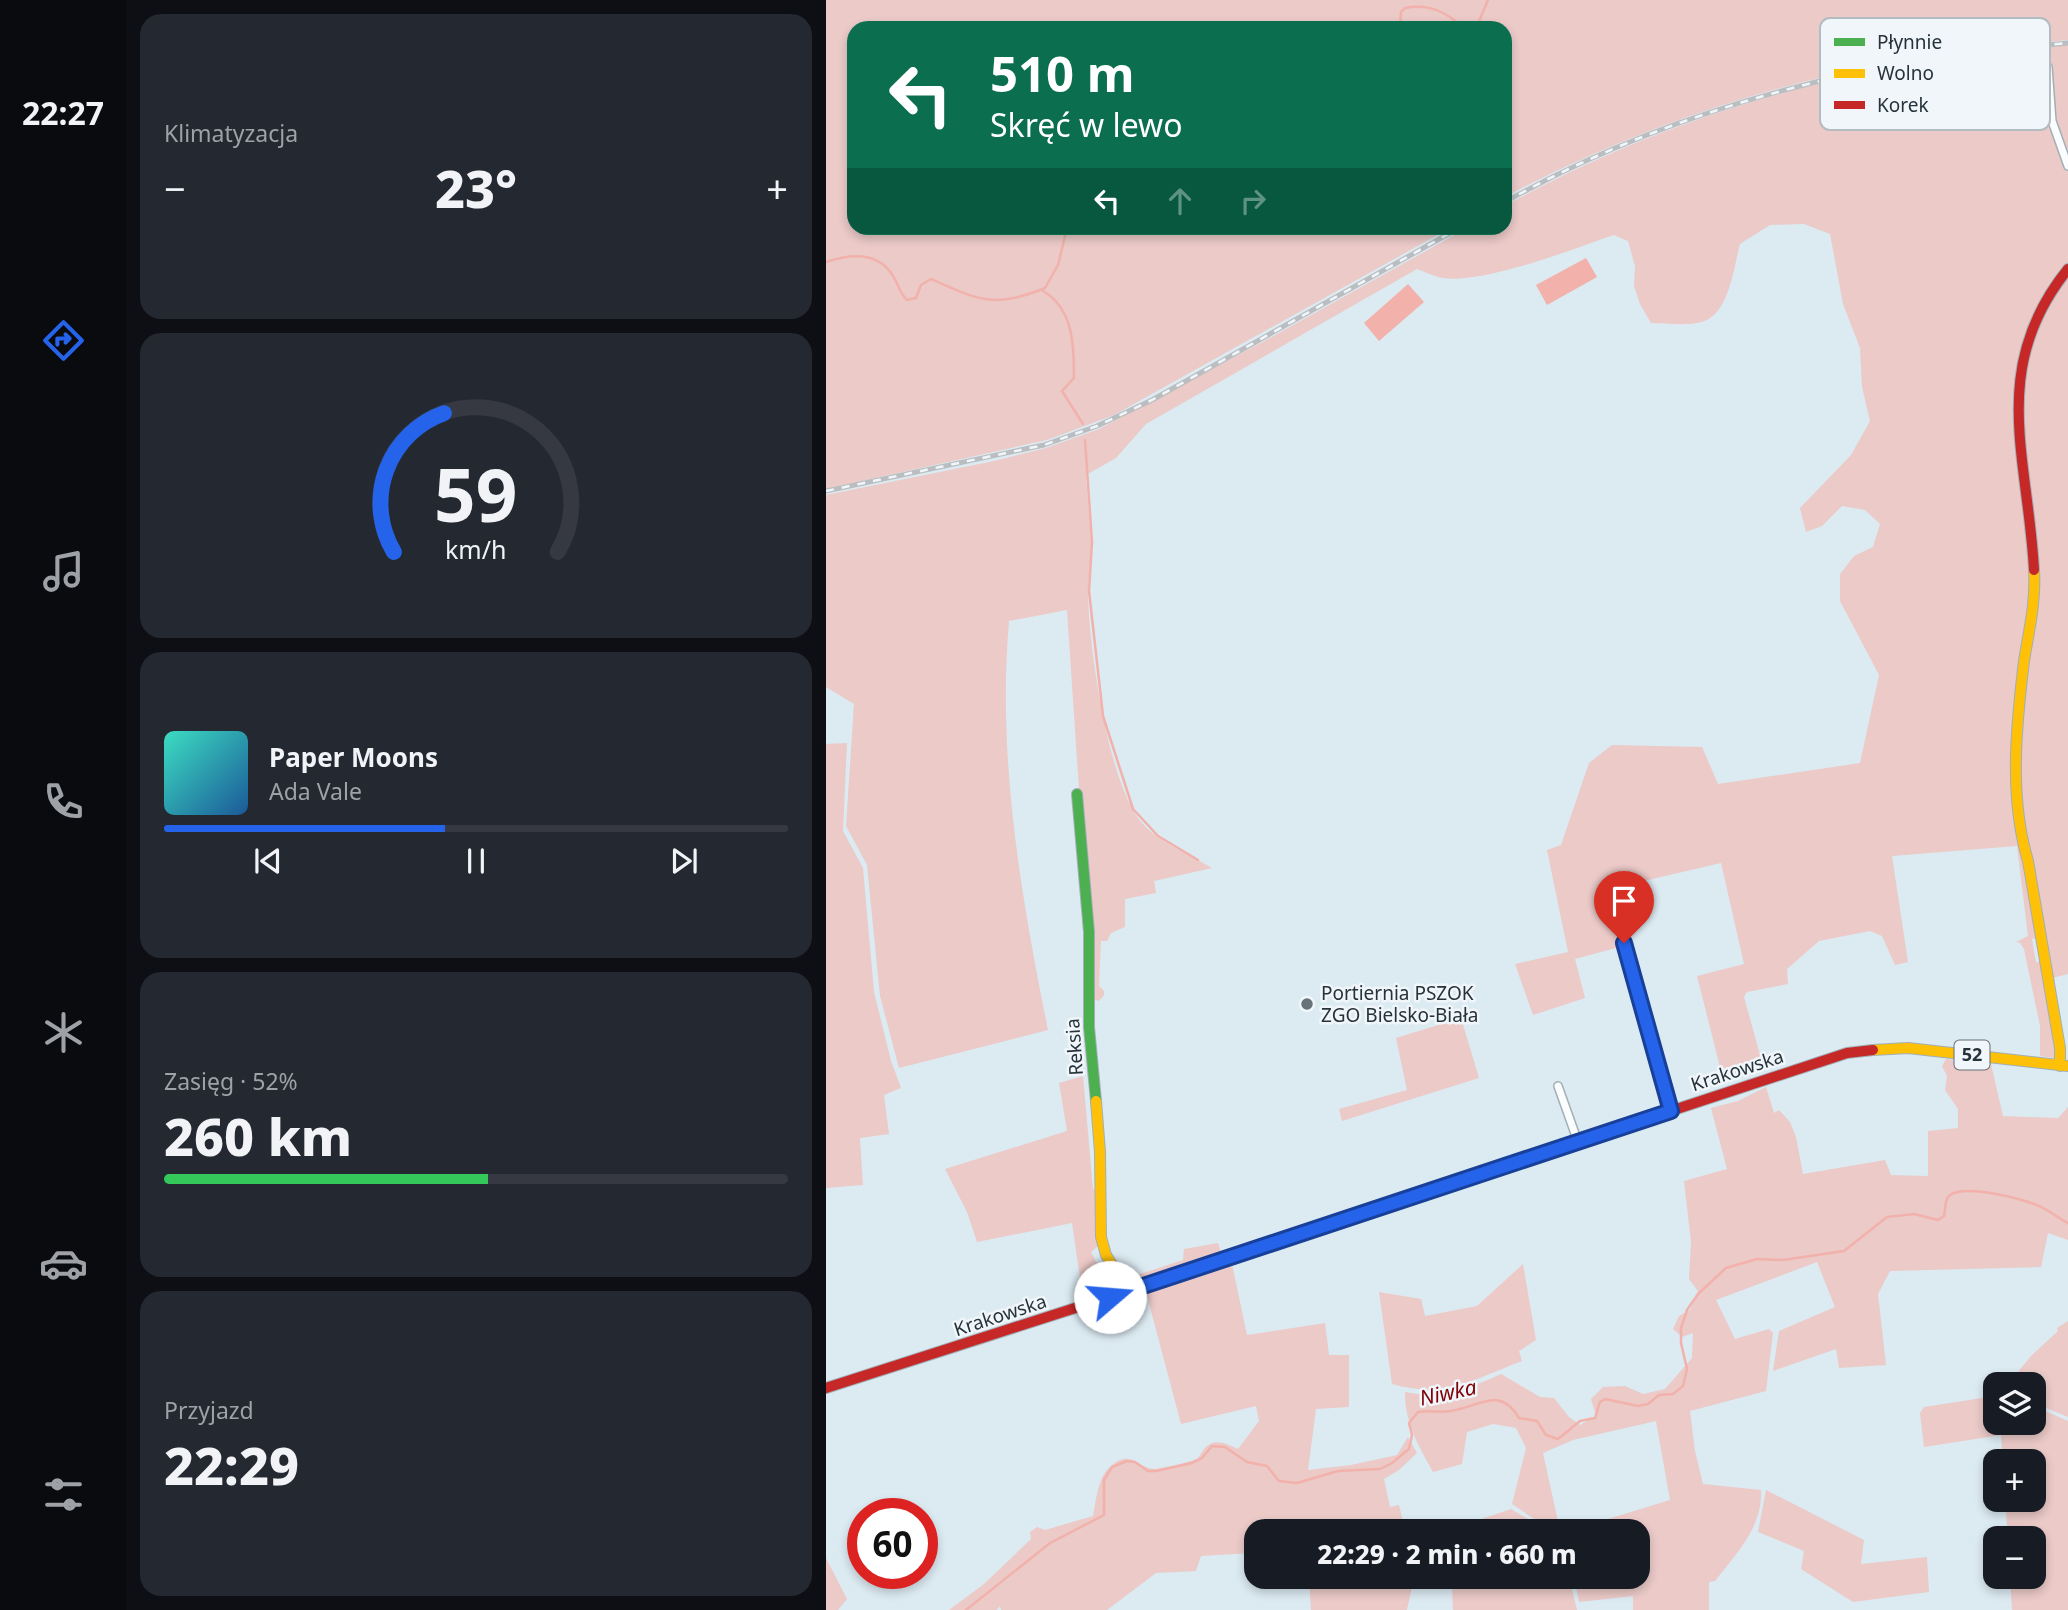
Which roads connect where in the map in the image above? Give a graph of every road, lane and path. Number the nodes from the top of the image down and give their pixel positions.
1 (2050, 94) edge
2 (2068, 166) edge
3 (2068, 269) edge
4 (1077, 794) dead end
5 (1624, 943) dead end
6 (2064, 1066) edge
7 (1558, 1086) dead end
8 (1671, 1111) junction
9 (1578, 1142) junction
10 (1128, 1291) junction
11 (827, 1388) edge

1 - 2 street
3 - 6 street
4 - 10 street, Reksia
5 - 8 street
6 - 8 street, Krakowska / 52
7 - 9 street
8 - 9 street, Krakowska / 52
9 - 10 street, Krakowska / 52
10 - 11 street, Krakowska / 52

